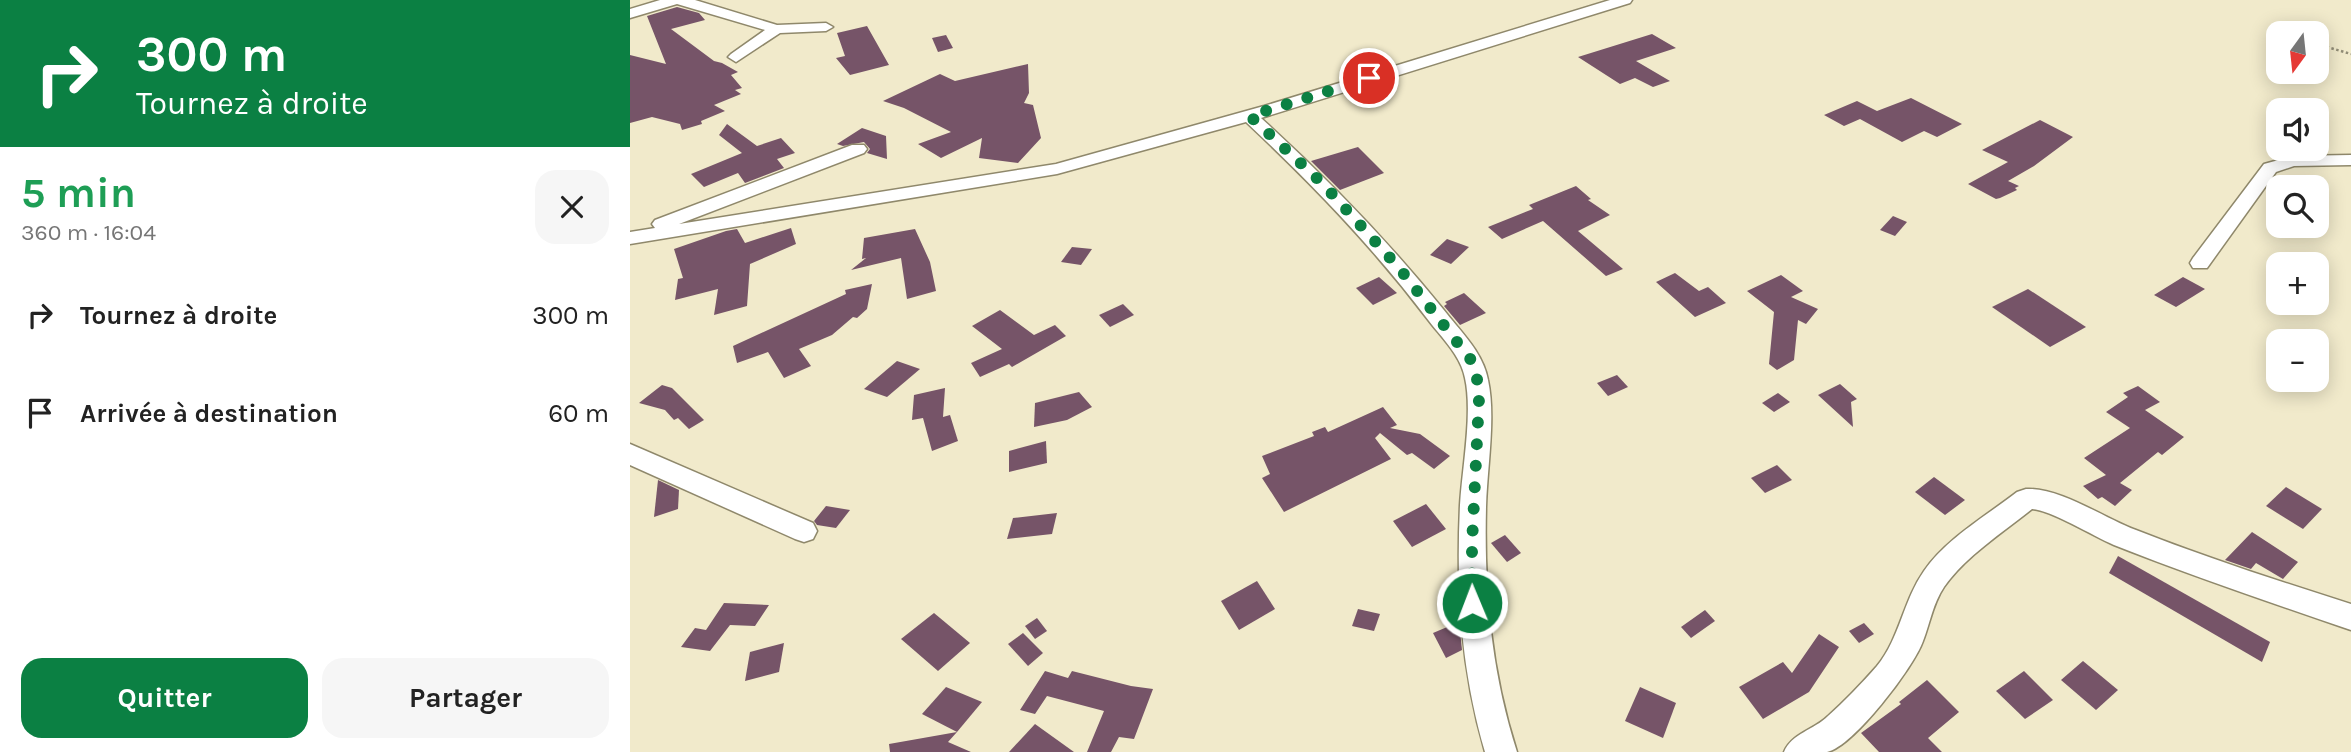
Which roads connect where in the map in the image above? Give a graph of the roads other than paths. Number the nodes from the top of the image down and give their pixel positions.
1 (674, 0) edge
2 (680, 0) edge
3 (1625, 0) edge
4 (633, 9) edge
5 (826, 27) dead end
6 (776, 29) junction
7 (631, 30) edge
8 (736, 57) dead end
9 (1250, 116) junction
10 (858, 149) dead end
11 (2351, 160) edge
12 (630, 237) edge
13 (2200, 262) dead end
14 (630, 453) edge
15 (804, 531) dead end
16 (2351, 617) edge
17 (1501, 752) edge
18 (1800, 752) edge

1 - 4 street
2 - 6 street
3 - 9 street
4 - 7 street
5 - 6 street
6 - 8 street
9 - 12 street
9 - 17 street
10 - 12 street
11 - 13 street
14 - 15 street
16 - 18 street

